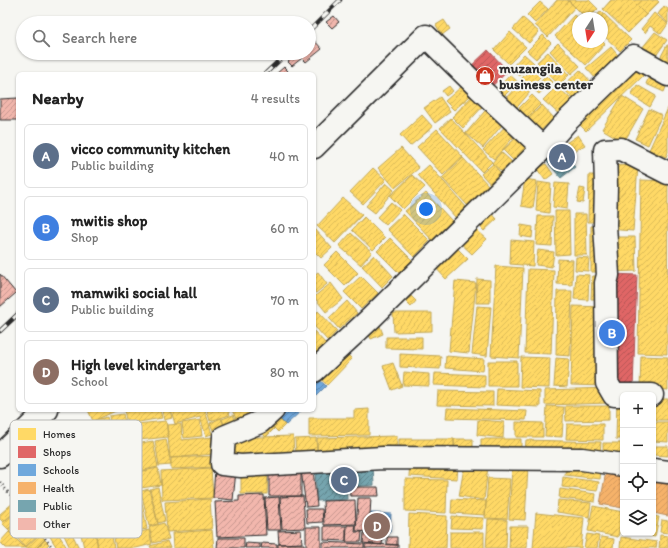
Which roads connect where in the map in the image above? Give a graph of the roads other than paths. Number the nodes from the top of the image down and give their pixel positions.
1 (668, 75) edge
2 (316, 145) edge
3 (543, 148) junction
4 (668, 173) edge
5 (316, 369) edge
6 (620, 395) edge
7 (656, 395) edge
8 (668, 395) edge
9 (45, 412) edge
10 (271, 412) edge
11 (37, 420) edge
12 (10, 446) edge
13 (0, 456) edge
14 (620, 465) edge
15 (656, 470) edge
16 (668, 472) edge

1 - 3 street
2 - 3 street
3 - 5 street
4 - 6 street
7 - 8 street
9 - 11 street
10 - 14 street
12 - 13 street
15 - 16 street

